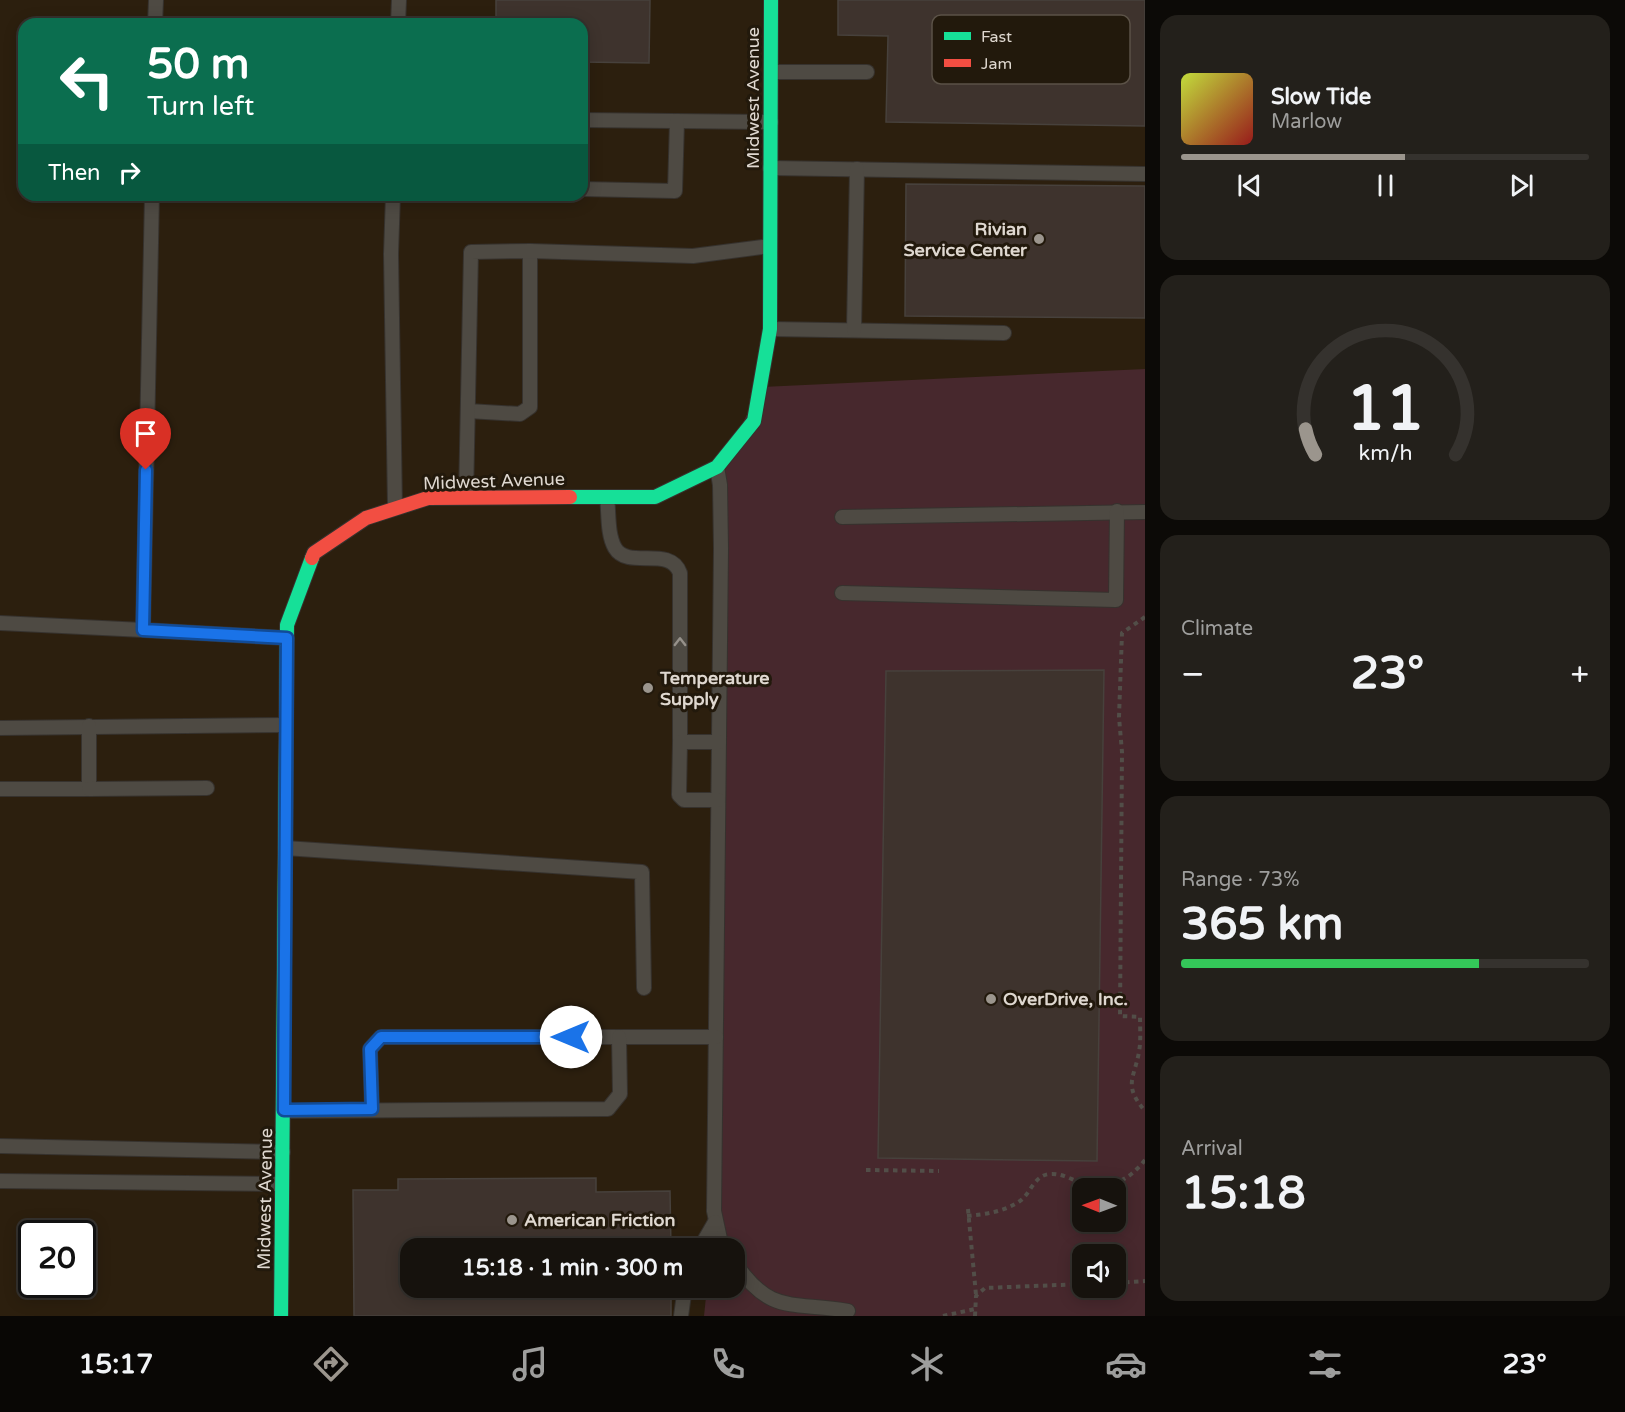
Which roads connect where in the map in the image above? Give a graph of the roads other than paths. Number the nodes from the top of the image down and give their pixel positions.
1 (156, 0) edge
2 (399, 0) edge
3 (771, 0) edge
4 (155, 18) edge
5 (398, 18) edge
6 (771, 72) junction
7 (867, 72) dead end
8 (588, 120) edge
9 (678, 121) junction
10 (771, 122) junction
11 (770, 168) junction
12 (857, 169) junction
13 (1145, 174) edge
14 (588, 189) edge
15 (152, 201) edge
16 (393, 201) edge
17 (770, 246) junction
18 (530, 251) junction
19 (770, 328) junction
20 (854, 330) junction
21 (1004, 333) dead end
22 (468, 411) junction
23 (717, 467) junction
24 (466, 497) junction
25 (607, 497) junction
26 (395, 508) junction
27 (1117, 511) junction
28 (1145, 512) edge
29 (843, 516) dead end
30 (842, 593) dead end
31 (0, 624) edge
32 (143, 630) junction
33 (287, 638) junction
34 (286, 725) junction
35 (89, 726) junction
36 (0, 728) edge
37 (680, 742) junction
38 (719, 742) junction
39 (207, 788) dead end
40 (0, 789) edge
41 (89, 789) junction
42 (718, 800) junction
43 (285, 848) junction
44 (644, 988) dead end
45 (619, 1037) junction
46 (716, 1037) junction
47 (372, 1109) junction
48 (284, 1110) junction
49 (0, 1146) edge
50 (283, 1152) junction
51 (0, 1180) edge
52 (282, 1184) junction
53 (715, 1222) junction
54 (706, 1238) edge
55 (722, 1238) edge
56 (745, 1280) edge
57 (683, 1298) edge
58 (848, 1311) dead end
59 (281, 1316) edge
60 (681, 1316) edge

1 - 4 lane
2 - 5 lane
3 - 6 street, Midwest Avenue
6 - 7 lane
6 - 10 street, Midwest Avenue
8 - 9 lane
9 - 10 lane
9 - 14 lane
10 - 11 street, Midwest Avenue
11 - 12 lane
11 - 17 street, Midwest Avenue
12 - 13 lane
12 - 20 lane
15 - 32 lane
16 - 26 lane
17 - 18 lane
17 - 19 street, Midwest Avenue
18 - 22 lane
18 - 22 lane
19 - 20 lane
19 - 23 street, Midwest Avenue
20 - 21 lane
22 - 24 lane
23 - 25 street, Midwest Avenue
23 - 38 lane
24 - 25 street, Midwest Avenue
24 - 26 street, Midwest Avenue
37 -> 25 lane
26 - 33 street, Midwest Avenue
27 - 28 lane
27 - 29 lane
27 - 30 lane
31 - 32 lane
32 - 33 lane
33 - 34 street, Midwest Avenue
34 - 35 lane
34 - 43 street, Midwest Avenue
35 - 36 lane
35 - 41 lane
37 - 38 lane
37 - 42 lane
38 - 42 lane
39 - 41 lane
40 - 41 lane
42 - 46 lane
43 - 44 lane
43 - 48 street, Midwest Avenue
45 - 46 lane
45 - 47 lane
45 - 47 lane
46 - 53 lane
47 - 48 lane
48 - 50 street, Midwest Avenue
49 - 50 lane
50 - 52 street, Midwest Avenue
51 - 52 lane
52 - 59 street, Midwest Avenue
53 - 54 lane
53 - 55 lane
56 - 58 lane
57 - 60 lane

